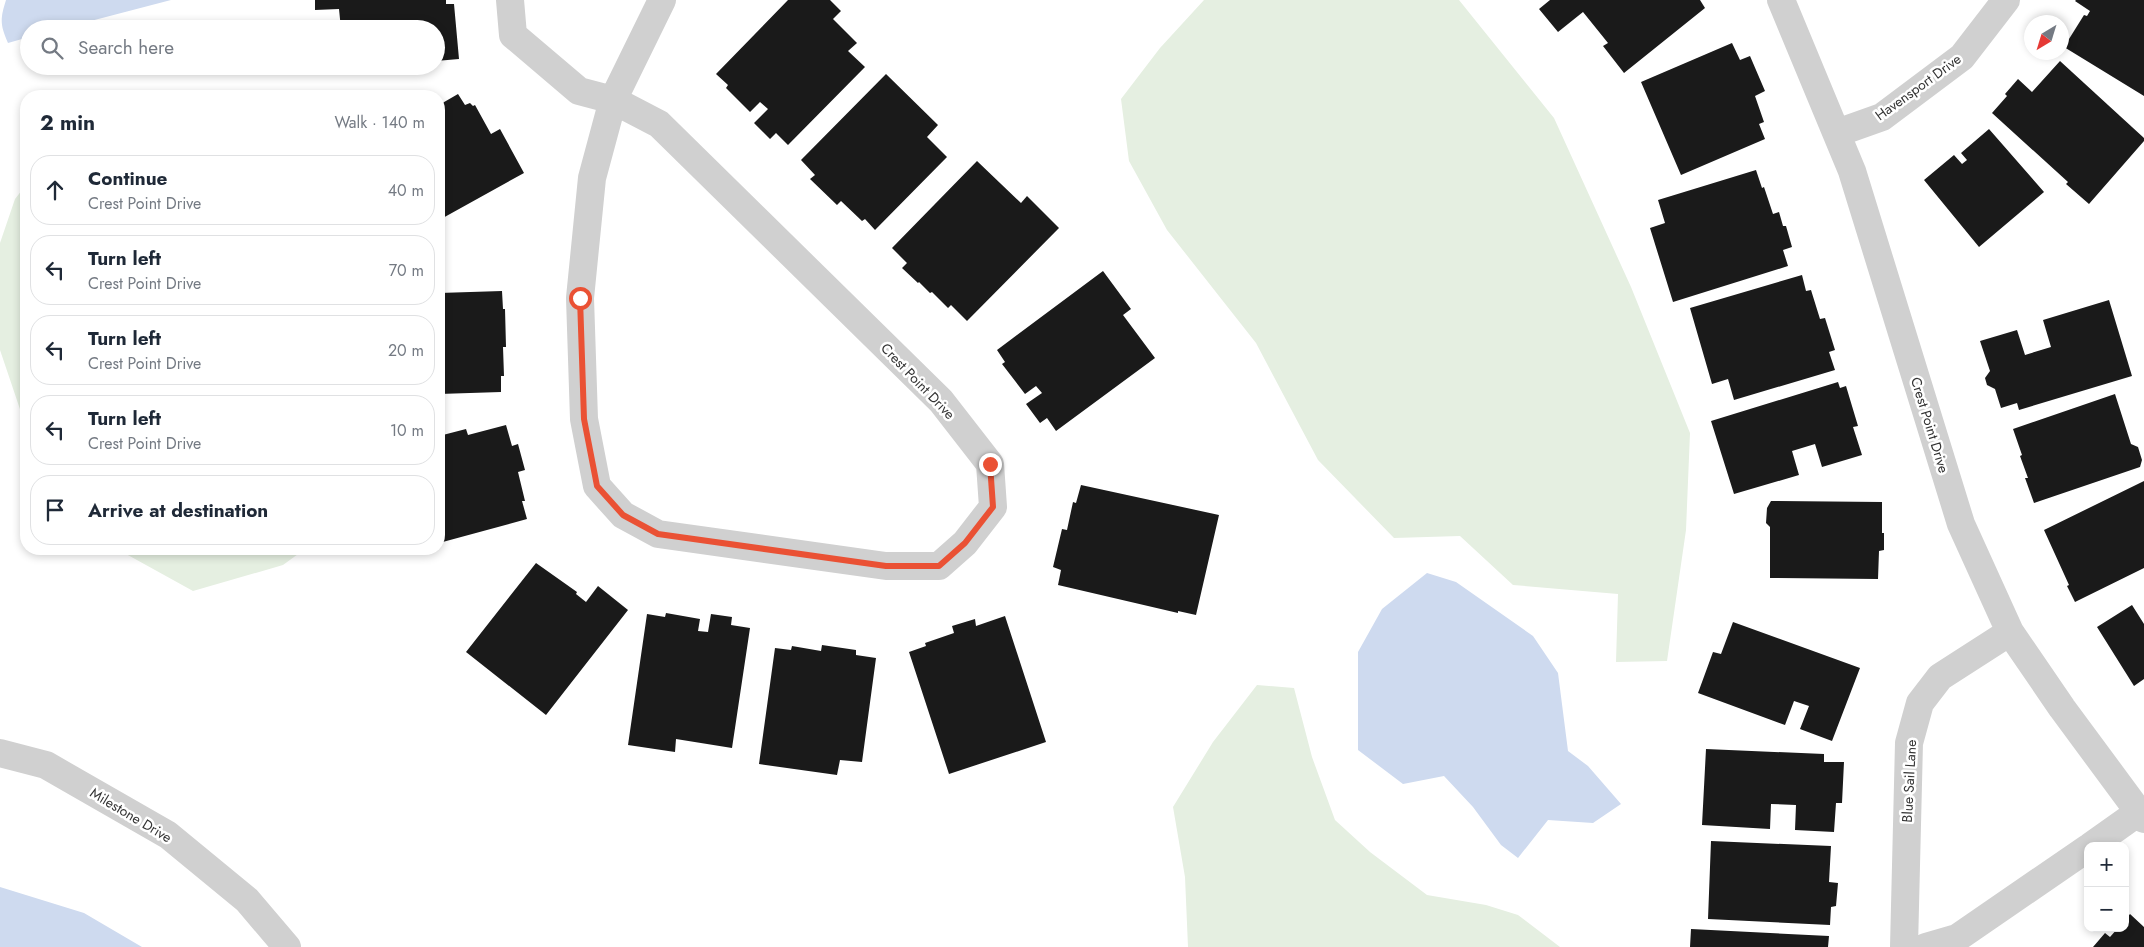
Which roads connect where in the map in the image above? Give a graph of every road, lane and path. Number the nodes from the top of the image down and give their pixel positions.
1 (510, 0) edge
2 (662, 0) edge
3 (1781, 0) edge
4 (2006, 0) edge
5 (612, 100) junction
6 (1837, 133) junction
7 (2010, 632) junction
8 (0, 753) edge
9 (2142, 816) edge
10 (2098, 842) edge
11 (2084, 850) edge
12 (287, 947) edge
13 (1904, 947) edge
14 (1926, 947) edge

1 - 5 street, Crest Point Drive
2 - 5 street, Crest Point Drive
3 - 6 street, Crest Point Drive
4 - 6 street, Havensport Drive
5 - 5 street, Crest Point Drive
6 - 7 street, Crest Point Drive
7 - 9 street, Crest Point Drive
7 - 13 street, Blue Sail Lane
8 - 12 street, Milestone Drive
9 - 10 street
11 - 14 street

